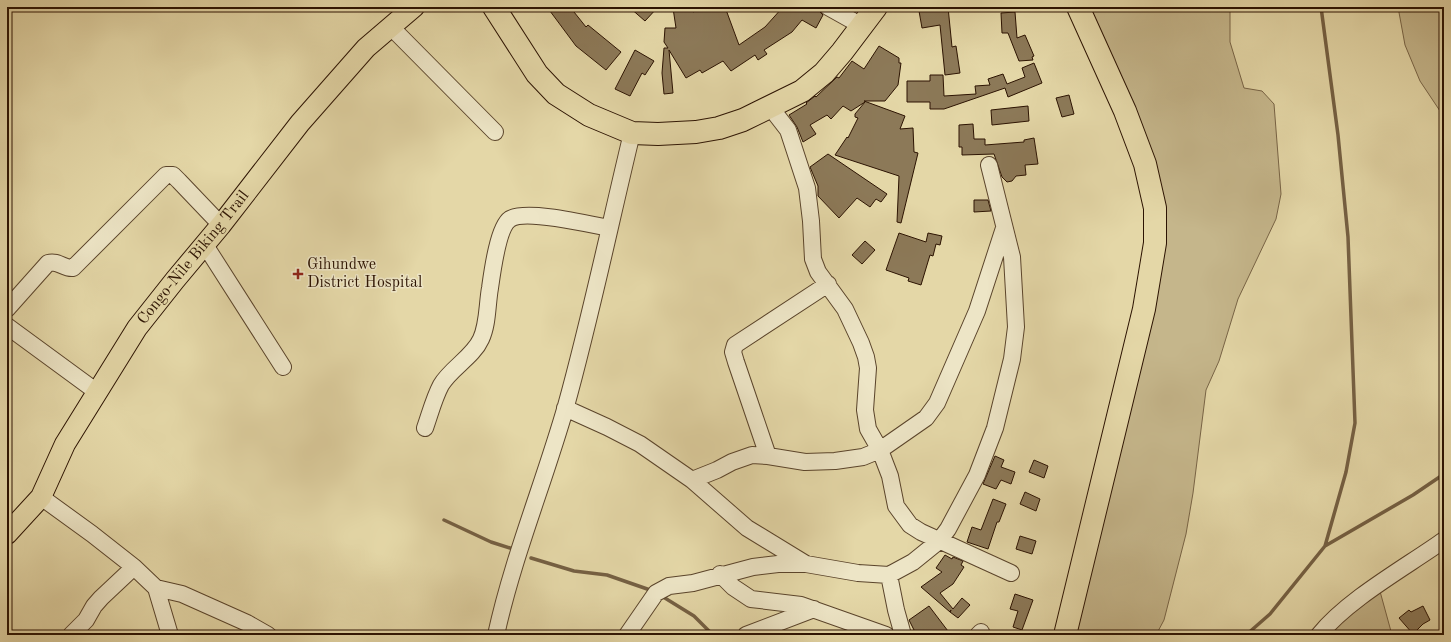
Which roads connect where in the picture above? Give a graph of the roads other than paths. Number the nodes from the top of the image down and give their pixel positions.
1 (414, 7) edge
2 (494, 7) edge
3 (828, 7) edge
4 (876, 7) edge
5 (1078, 7) edge
6 (390, 26) junction
7 (862, 26) junction
8 (771, 108) junction
9 (495, 132) dead end
10 (632, 133) junction
11 (989, 165) dead end
12 (221, 225) junction
13 (609, 228) junction
14 (1004, 228) junction
15 (205, 245) junction
16 (828, 284) junction
17 (7, 309) edge
18 (7, 326) edge
19 (283, 367) dead end
20 (97, 392) junction
21 (565, 408) junction
22 (425, 428) dead end
23 (880, 450) junction
24 (768, 456) junction
25 (692, 480) junction
26 (41, 497) junction
27 (7, 534) edge
28 (1444, 540) edge
29 (939, 541) junction
30 (806, 564) junction
31 (134, 567) junction
32 (1011, 573) dead end
33 (720, 574) junction
34 (889, 575) junction
35 (156, 588) junction
36 (814, 609) junction
37 (248, 630) edge
38 (71, 635) edge
39 (170, 635) edge
40 (268, 635) edge
41 (496, 635) edge
42 (627, 635) edge
43 (746, 635) edge
44 (886, 635) edge
45 (904, 635) edge
46 (1065, 635) edge
47 (1319, 635) edge

1 - 6 main road, Congo-Nile Biking Trail
2 - 10 highway
3 - 7 street
4 - 7 highway
5 - 46 highway
6 - 9 street
6 - 12 main road, Congo-Nile Biking Trail
7 - 8 highway
8 - 10 highway
8 - 16 street
10 - 13 street
11 - 14 street
12 - 15 main road, Congo-Nile Biking Trail
12 - 17 street
13 - 21 street
13 - 22 street
14 - 23 street
14 - 29 street
15 - 19 street
15 - 20 main road, Congo-Nile Biking Trail
16 - 23 street
16 - 24 street
18 - 20 street
20 - 26 main road, Congo-Nile Biking Trail
21 - 25 street
21 - 41 street
23 - 24 street
23 - 29 street
24 - 25 street
25 - 30 street
26 - 27 main road, Congo-Nile Biking Trail
26 - 31 street
28 - 47 street
29 - 32 street
29 - 34 street
30 - 33 street
30 - 34 street
31 - 35 street
31 - 38 street
33 - 36 street
33 - 42 street
34 - 45 street
35 - 37 street
35 - 39 street
36 - 43 street
36 - 44 street
37 - 40 street

